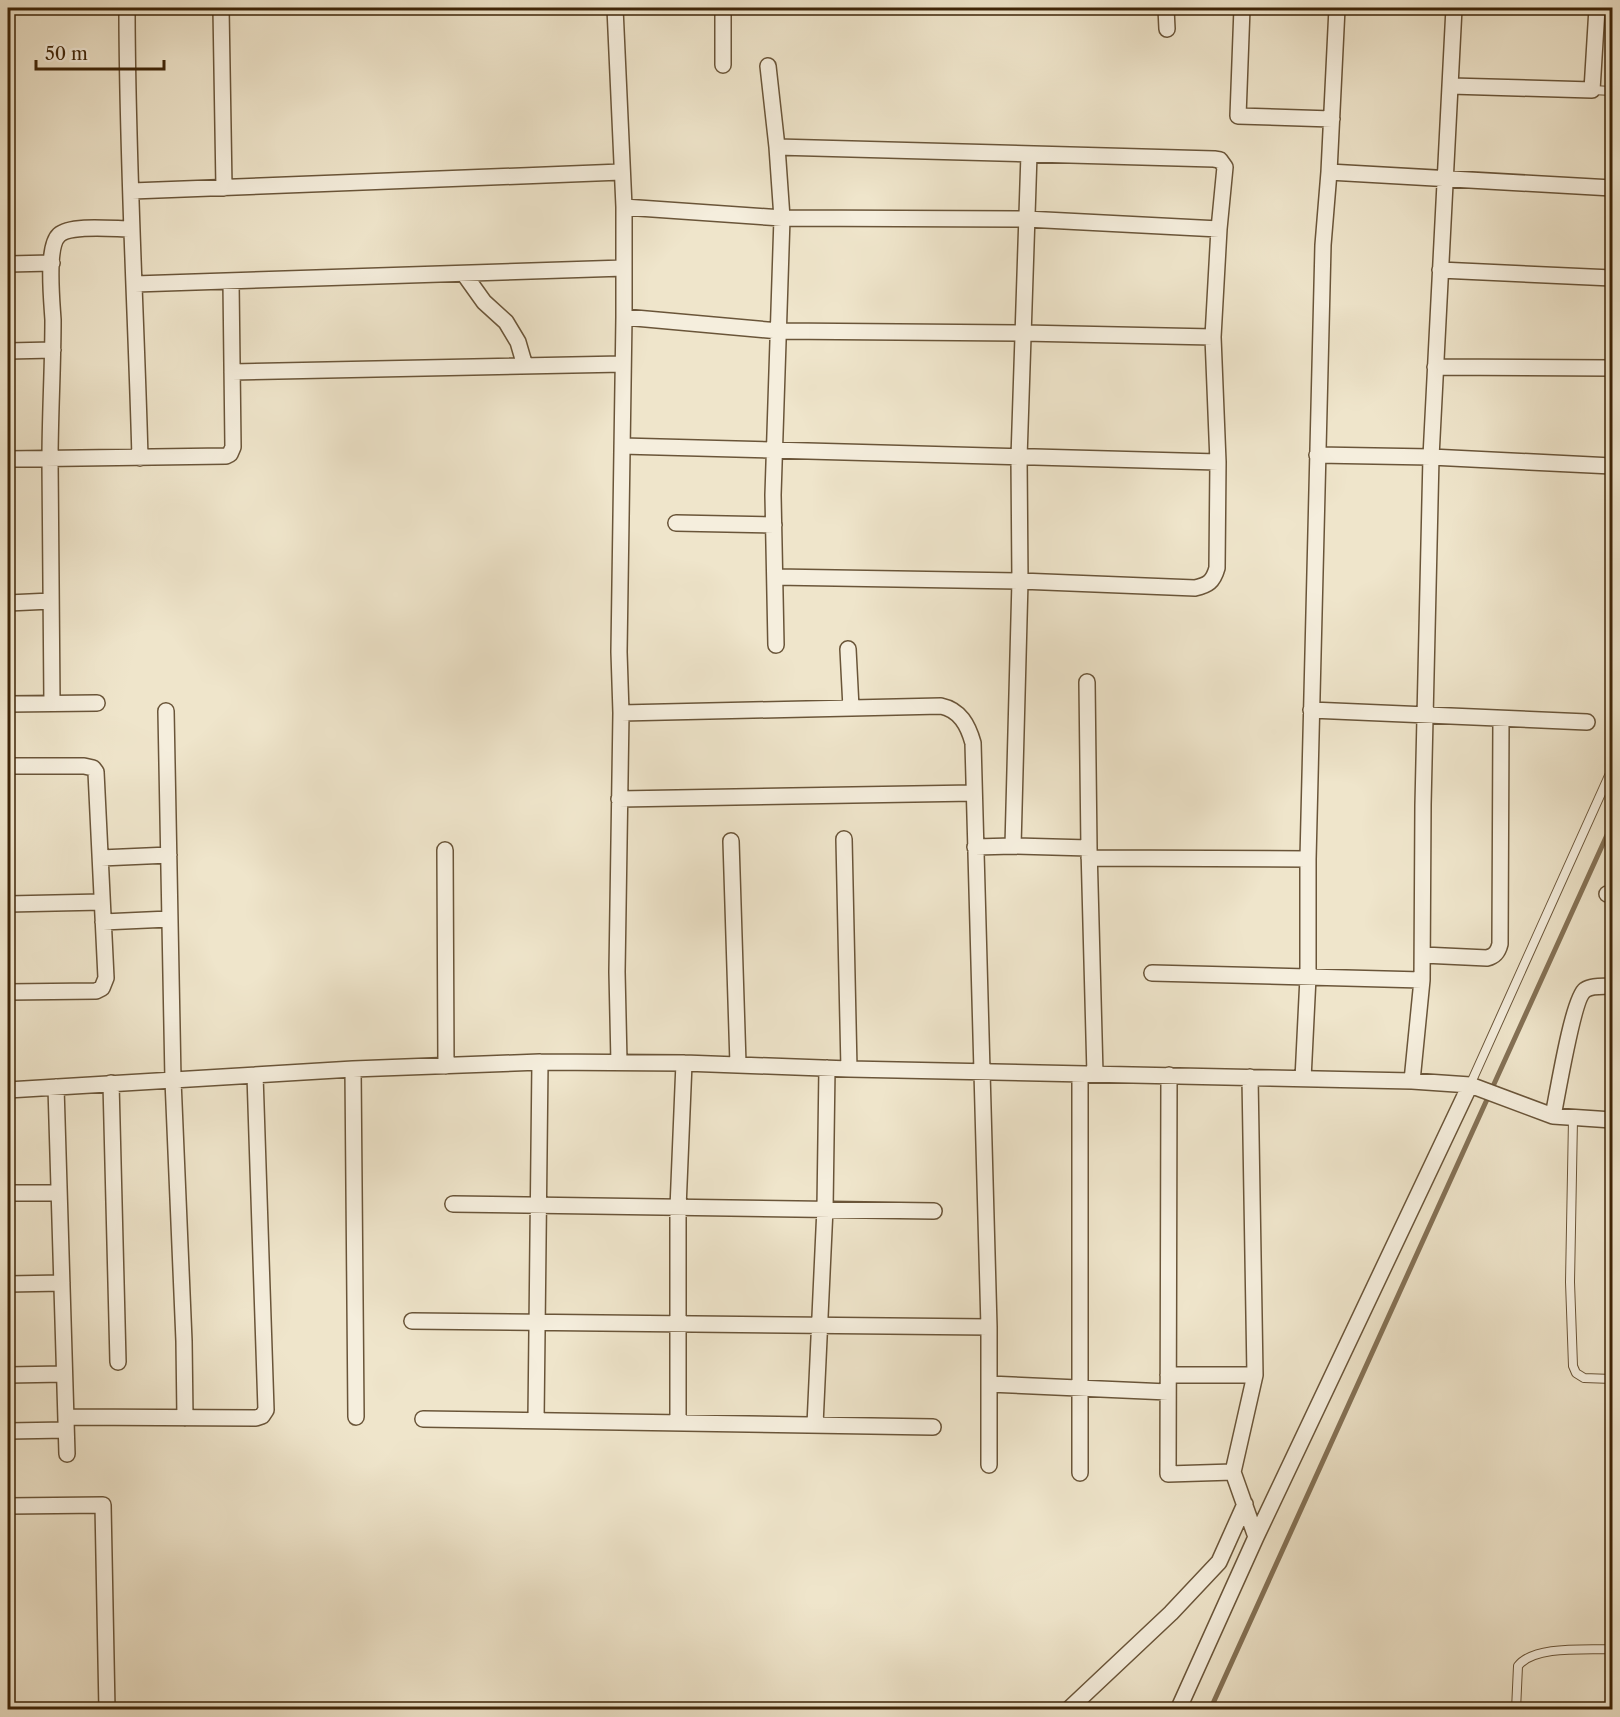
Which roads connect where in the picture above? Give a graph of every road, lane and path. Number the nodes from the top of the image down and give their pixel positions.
1 (127, 8) edge
2 (221, 8) edge
3 (615, 8) edge
4 (723, 8) edge
5 (1166, 8) edge
6 (1242, 8) edge
7 (1337, 8) edge
8 (1454, 8) edge
9 (1598, 8) edge
10 (1167, 29) dead end
11 (723, 65) dead end
12 (768, 66) dead end
13 (1451, 86) junction
14 (1592, 90) junction
15 (1612, 91) edge
16 (1332, 119) junction
17 (777, 147) junction
18 (1029, 154) junction
19 (621, 172) junction
20 (1329, 172) junction
21 (1446, 178) junction
22 (224, 188) junction
23 (1612, 188) edge
24 (132, 191) junction
25 (624, 207) junction
26 (782, 218) junction
27 (1026, 219) junction
28 (131, 229) junction
29 (1219, 229) junction
30 (52, 263) junction
31 (8, 264) edge
32 (624, 268) junction
33 (1440, 270) junction
34 (464, 274) junction
35 (1612, 278) edge
36 (231, 282) junction
37 (135, 284) junction
38 (624, 317) junction
39 (779, 331) junction
40 (1023, 333) junction
41 (1213, 337) junction
42 (53, 350) junction
43 (8, 351) edge
44 (623, 364) junction
45 (525, 366) junction
46 (1435, 367) junction
47 (1612, 368) edge
48 (232, 372) junction
49 (622, 446) junction
50 (776, 449) junction
51 (1317, 455) junction
52 (1431, 457) junction
53 (140, 458) junction
54 (1019, 458) junction
55 (8, 459) edge
56 (50, 459) junction
57 (1218, 462) junction
58 (1612, 466) edge
59 (676, 523) dead end
60 (774, 525) junction
61 (775, 577) junction
62 (1020, 581) junction
63 (51, 602) junction
64 (8, 603) edge
65 (776, 645) dead end
66 (848, 649) dead end
67 (1087, 682) dead end
68 (52, 703) junction
69 (97, 703) dead end
70 (8, 704) edge
71 (851, 708) junction
72 (1311, 710) junction
73 (166, 711) dead end
74 (621, 713) junction
75 (1426, 715) junction
76 (1501, 719) junction
77 (1587, 722) dead end
78 (8, 766) edge
79 (1612, 769) edge
80 (974, 793) junction
81 (620, 799) junction
82 (844, 839) dead end
83 (731, 841) dead end
84 (1013, 846) junction
85 (975, 847) junction
86 (445, 850) dead end
87 (1089, 853) junction
88 (169, 855) junction
89 (101, 858) junction
90 (1308, 859) junction
91 (102, 902) junction
92 (8, 904) edge
93 (169, 919) junction
94 (103, 922) junction
95 (1422, 955) junction
96 (1152, 973) dead end
97 (1308, 977) junction
98 (1422, 980) junction
99 (1612, 986) edge
100 (8, 992) edge
101 (540, 1062) junction
102 (620, 1062) junction
103 (684, 1063) junction
104 (738, 1064) junction
105 (446, 1066) junction
106 (827, 1068) junction
107 (353, 1069) junction
108 (849, 1069) junction
109 (982, 1071) junction
110 (1088, 1074) junction
111 (255, 1075) junction
112 (1169, 1076) junction
113 (1250, 1077) junction
114 (1303, 1078) junction
115 (173, 1080) junction
116 (1412, 1081) junction
117 (111, 1083) junction
118 (1473, 1086) junction
119 (56, 1087) junction
120 (8, 1090) edge
121 (1553, 1116) junction
122 (1573, 1119) junction
123 (1612, 1120) edge
124 (8, 1193) edge
125 (59, 1193) junction
126 (453, 1204) dead end
127 (538, 1206) junction
128 (678, 1208) junction
129 (825, 1208) junction
130 (934, 1211) dead end
131 (62, 1283) junction
132 (8, 1284) edge
133 (412, 1321) dead end
134 (537, 1322) junction
135 (677, 1323) junction
136 (821, 1325) junction
137 (989, 1327) junction
138 (118, 1362) dead end
139 (64, 1374) junction
140 (8, 1375) edge
141 (1168, 1375) junction
142 (1256, 1375) junction
143 (1612, 1379) edge
144 (989, 1384) junction
145 (1080, 1388) junction
146 (1168, 1392) junction
147 (356, 1417) dead end
148 (185, 1418) junction
149 (423, 1419) dead end
150 (536, 1420) junction
151 (678, 1422) junction
152 (66, 1423) junction
153 (815, 1425) junction
154 (933, 1427) dead end
155 (8, 1431) edge
156 (67, 1454) dead end
157 (989, 1465) dead end
158 (1233, 1472) junction
159 (1080, 1473) dead end
160 (1245, 1504) junction
161 (8, 1506) edge
162 (1256, 1537) junction
163 (1612, 1649) edge
164 (107, 1710) edge
165 (1068, 1710) edge
166 (1178, 1710) edge
167 (1516, 1710) edge

1 - 24 street
2 - 22 street
3 - 19 street
4 - 11 street
5 - 10 street
6 - 16 street
7 - 16 street
8 - 13 street
9 - 14 street
12 - 17 street
13 - 14 street
13 - 21 street
14 - 15 lane
16 - 20 street
17 - 18 street
17 - 26 street
18 - 27 street
18 - 29 street
19 - 22 street
19 - 25 street
20 - 21 street
20 - 51 street
21 - 23 street
21 - 33 street
22 - 24 street
24 - 28 street
25 - 26 street
25 - 32 street
26 - 27 street
26 - 39 street
27 - 29 street
27 - 40 street
28 - 30 street
28 - 37 street
29 - 41 street
30 - 31 street
30 - 42 street
32 - 34 street
32 - 38 street
33 - 35 street
33 - 46 street
34 - 36 street
34 - 45 street
36 - 37 street
36 - 48 street
37 - 53 street
38 - 39 street
38 - 44 street
39 - 40 street
39 - 50 street
40 - 41 street
40 - 54 street
41 - 57 street
42 - 43 street
42 - 56 street
44 - 45 street
44 - 49 street
45 - 48 street
46 - 47 street
46 - 52 street
48 - 53 street
49 - 50 street
49 - 74 street
50 - 54 street
50 - 60 street
51 - 52 street
51 - 72 street
52 - 58 street
52 - 75 street
53 - 56 street
54 - 57 street
54 - 62 street
55 - 56 street
56 - 63 street
57 - 62 street
59 - 60 street
60 - 61 street
61 - 62 street
61 - 65 street
62 - 84 street
63 - 64 street
63 - 68 street
66 - 71 street
67 - 87 street
68 - 69 street
68 - 70 street
71 - 74 street
71 - 80 street
72 - 75 street
72 - 90 street
73 - 88 street
74 - 81 street
75 - 76 street
75 - 95 street
76 - 77 street
76 - 95 street
78 - 89 street
79 - 118 lane
80 - 81 street
80 - 85 street
81 - 102 street
82 - 108 street
83 - 104 street
84 - 85 street
84 - 87 street
85 - 109 street
86 - 105 street
87 - 90 street
87 - 110 street
88 - 89 street
88 - 93 street
89 - 91 street
90 - 97 street
91 - 92 street
91 - 94 street
93 - 94 street
93 - 115 street
94 - 100 street
95 - 98 street
96 - 97 street
97 - 98 street
97 - 114 street
98 - 116 street
99 - 121 street
101 - 102 street
101 - 105 street
101 - 127 street
102 - 103 street
103 - 104 street
103 - 128 street
104 - 106 street
105 - 107 street
106 - 108 street
106 - 129 street
107 - 111 street
107 - 147 street
108 - 109 street
109 - 110 street
109 - 137 street
110 - 112 street
110 - 145 street
111 - 115 street
111 - 148 street
112 - 113 street
112 - 141 street
113 - 114 street
113 - 142 street
114 - 116 street
115 - 117 street
115 - 148 street
116 - 118 street
117 - 119 street
117 - 138 street
118 - 121 street
118 - 162 street
119 - 120 street
119 - 125 street
121 - 122 street
122 - 123 street
122 - 143 lane
124 - 125 street
125 - 131 street
126 - 127 street
127 - 128 street
127 - 134 street
128 - 129 street
128 - 135 street
129 - 130 street
129 - 136 street
131 - 132 street
131 - 139 street
133 - 134 street
134 - 135 street
134 - 150 street
135 - 136 street
135 - 151 street
136 - 137 street
136 - 153 street
137 - 144 street
139 - 140 street
139 - 152 street
141 - 142 street
141 - 146 street
142 - 158 street
144 - 145 street
144 - 157 street
145 - 146 street
145 - 159 street
146 - 158 street
148 - 152 street
149 - 150 street
150 - 151 street
151 - 153 street
152 - 155 street
152 - 156 street
153 - 154 street
158 - 160 street
160 - 162 street
160 - 165 street
161 - 164 street
162 - 166 street
163 - 167 lane

